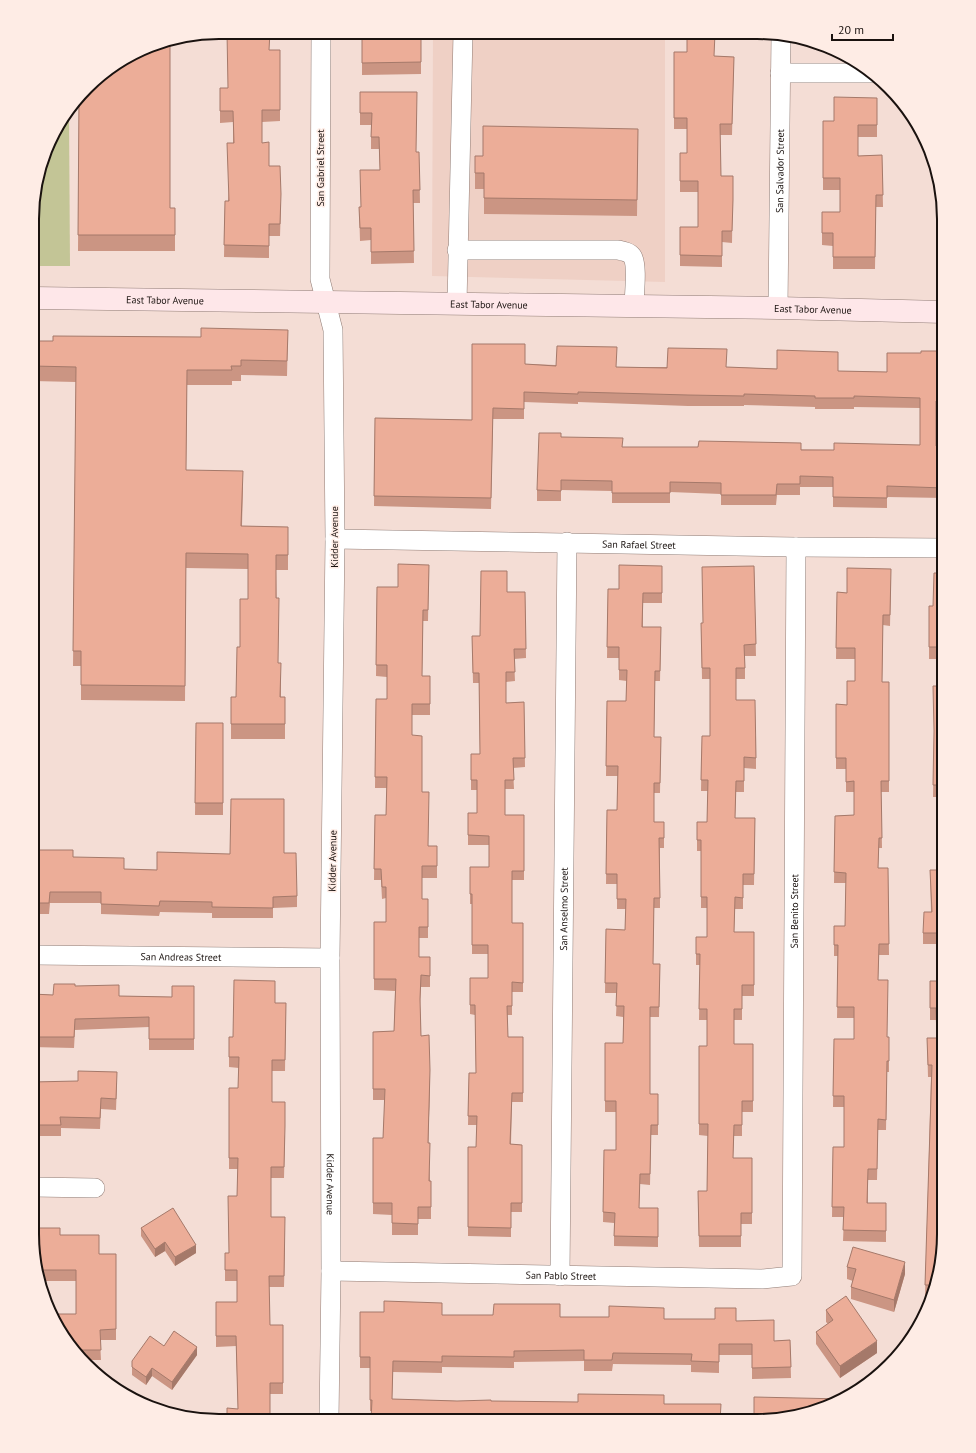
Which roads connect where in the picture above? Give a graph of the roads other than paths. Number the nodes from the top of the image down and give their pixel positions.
1 (321, 39) edge
2 (463, 39) edge
3 (781, 41) edge
4 (780, 72) junction
5 (863, 73) edge
6 (458, 250) junction
7 (39, 298) edge
8 (326, 303) junction
9 (457, 304) junction
10 (634, 306) junction
11 (778, 308) junction
12 (937, 312) edge
13 (335, 539) junction
14 (567, 542) junction
15 (796, 547) junction
16 (937, 548) edge
17 (39, 955) edge
18 (330, 958) junction
19 (39, 1187) edge
20 (95, 1188) dead end
21 (330, 1271) junction
22 (560, 1276) junction
23 (792, 1276) joint
24 (329, 1414) edge

1 - 8 street, San Gabriel Street
2 - 6 street
3 - 4 street, San Salvador Street
4 - 5 street
4 - 11 street, San Salvador Street
6 - 9 street
6 - 10 street
7 - 8 main road, East Tabor Avenue
8 - 9 main road, East Tabor Avenue
8 - 13 street, Kidder Avenue
9 - 10 main road, East Tabor Avenue
10 - 11 main road, East Tabor Avenue
11 - 12 main road, East Tabor Avenue
13 - 14 street, San Rafael Street
13 - 18 street, Kidder Avenue
14 - 15 street, San Rafael Street
14 - 22 street, San Anselmo Street
15 - 16 street, San Rafael Street
15 - 23 street, San Benito Street
17 - 18 street, San Andreas Street
18 - 21 street, Kidder Avenue
19 - 20 street
21 - 22 street, San Pablo Street
21 - 24 street, Kidder Avenue
22 - 23 street, San Pablo Street

